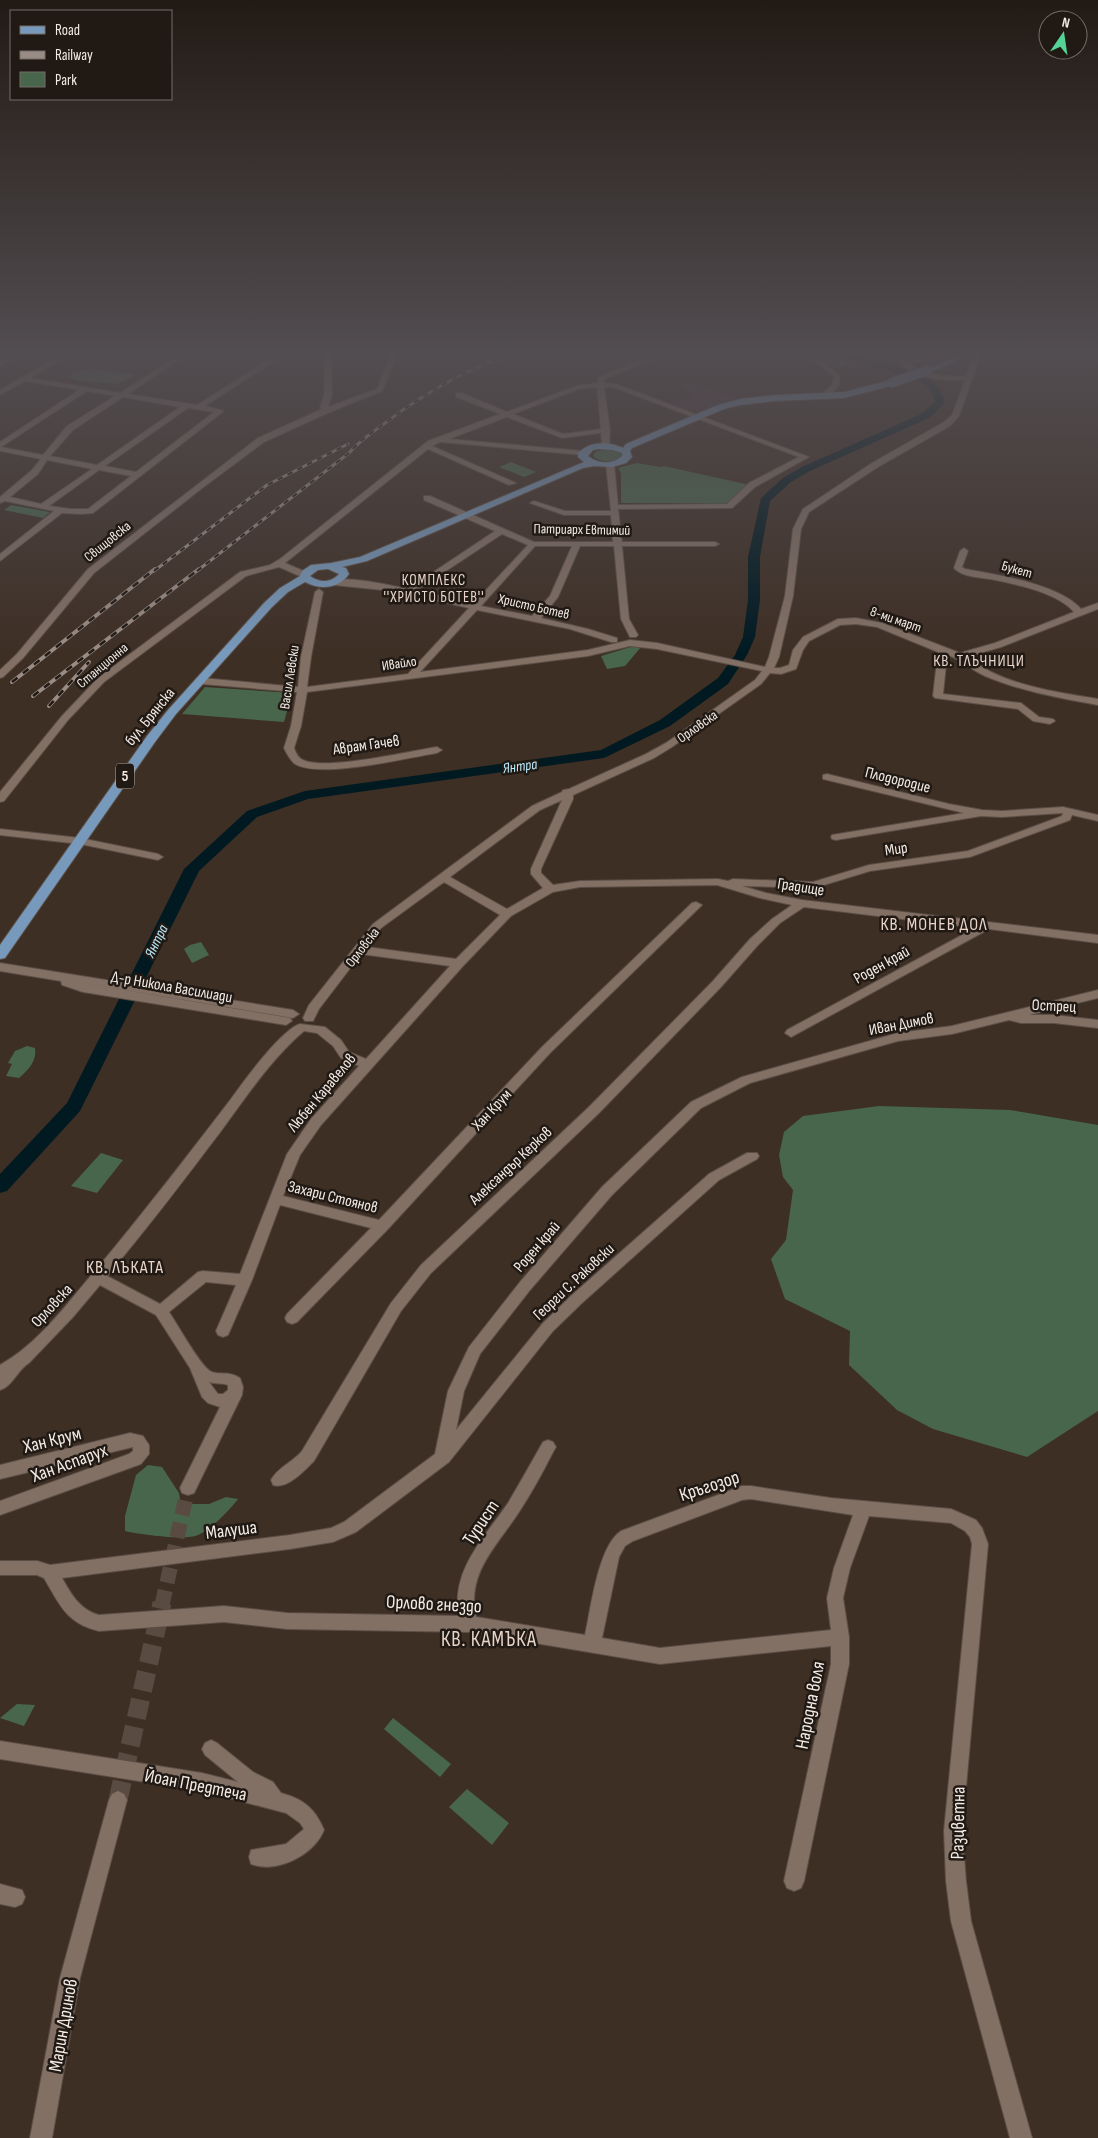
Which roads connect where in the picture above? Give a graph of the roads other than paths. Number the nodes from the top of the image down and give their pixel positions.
1 (37, 455) edge
2 (115, 455) edge
3 (164, 455) edge
4 (242, 455) edge
5 (416, 455) edge
6 (447, 455) edge
7 (569, 455) edge
8 (586, 455) edge
9 (628, 455) edge
10 (802, 455) edge
11 (893, 455) edge
12 (47, 457) junction
13 (583, 458) junction
14 (610, 464) junction
15 (96, 468) junction
16 (138, 475) junction
17 (512, 483) dead end
18 (427, 498) dead end
19 (2, 499) edge
20 (534, 503) dead end
21 (43, 506) junction
22 (62, 509) junction
23 (614, 510) junction
24 (466, 515) junction
25 (502, 530) junction
26 (533, 544) junction
27 (618, 544) junction
28 (716, 544) dead end
29 (577, 545) junction
30 (964, 551) dead end
31 (0, 558) edge
32 (363, 559) junction
33 (279, 564) junction
34 (334, 566) junction
35 (288, 567) junction
36 (317, 567) junction
37 (344, 574) junction
38 (305, 576) junction
39 (334, 582) junction
40 (360, 583) junction
41 (290, 587) junction
42 (317, 587) junction
43 (409, 592) junction
44 (1098, 606) edge
45 (475, 607) junction
46 (1080, 614) junction
47 (625, 619) junction
48 (534, 620) junction
49 (616, 637) junction
50 (631, 640) junction
51 (600, 651) junction
52 (943, 651) junction
53 (960, 656) junction
54 (768, 670) junction
55 (0, 675) edge
56 (412, 675) junction
57 (202, 681) junction
58 (304, 690) junction
59 (1098, 702) edge
60 (1050, 721) dead end
61 (437, 750) dead end
62 (300, 762) joint
63 (827, 777) dead end
64 (567, 792) junction
65 (0, 799) edge
66 (961, 809) joint
67 (1069, 811) junction
68 (982, 813) junction
69 (1098, 818) edge
70 (0, 832) edge
71 (836, 837) dead end
72 (80, 841) junction
73 (158, 857) dead end
74 (443, 877) junction
75 (718, 882) junction
76 (550, 889) junction
77 (802, 903) junction
78 (696, 905) dead end
79 (507, 914) junction
80 (988, 925) junction
81 (1098, 939) edge
82 (360, 950) junction
83 (0, 955) edge
84 (459, 963) junction
85 (0, 967) edge
86 (1098, 994) edge
87 (1009, 1016) junction
88 (300, 1022) junction
89 (1098, 1024) edge
90 (791, 1034) dead end
91 (367, 1064) junction
92 (713, 1095) joint
93 (752, 1156) dead end
94 (275, 1199) junction
95 (382, 1226) junction
96 (98, 1278) junction
97 (245, 1280) junction
98 (161, 1311) junction
99 (292, 1318) dead end
100 (222, 1331) dead end
101 (24, 1359) junction
102 (196, 1365) junction
103 (0, 1372) edge
104 (218, 1379) junction
105 (0, 1384) edge
106 (234, 1395) junction
107 (211, 1396) junction
108 (214, 1432) junction
109 (141, 1445) joint
110 (548, 1447) dead end
111 (443, 1457) junction
112 (0, 1472) edge
113 (279, 1480) dead end
114 (188, 1488) tunnel mouth
115 (0, 1508) edge
116 (863, 1510) junction
117 (952, 1516) joint
118 (0, 1568) edge
119 (50, 1572) junction
120 (469, 1624) junction
121 (840, 1636) junction
122 (592, 1643) junction
123 (0, 1750) edge
124 (211, 1750) dead end
125 (118, 1800) tunnel mouth
126 (275, 1801) junction
127 (258, 1857) dead end
128 (794, 1881) dead end
129 (41, 2138) edge
130 (1021, 2138) edge

1 - 12 street
2 - 15 street
3 - 16 street
4 - 55 street, Свищовска
5 - 33 street
6 - 17 street
7 - 13 street
8 - 13 main road
9 - 14 main road
10 - 23 street
11 - 54 street, Орловска
12 - 15 street
12 - 19 street
13 - 14 main road
13 - 24 main road
14 - 23 street
15 - 16 street
15 - 21 street
16 - 22 street
18 - 24 street, Патриарх Евтимий
19 - 21 street
20 - 23 street
21 - 22 street
22 - 31 street
23 - 27 street
24 - 25 street, Патриарх Евтимий
24 - 32 main road
25 - 26 street, Патриарх Евтимий
25 - 43 street
26 - 29 street, Патриарх Евтимий
26 - 45 street
27 - 28 street, Патриарх Евтимий
27 - 29 street, Патриарх Евтимий
27 - 47 street
29 - 48 street
30 - 46 street, Букет
32 - 34 main road
32 - 37 main road
33 - 35 street
33 - 65 street, Станционна
34 - 36 main road
34 - 37 main road
35 - 36 street
35 - 38 street
36 - 38 main road, 5
37 - 39 main road
37 - 40 street, Христо Ботев
38 - 41 main road, бул. Брянска / 5
38 - 42 main road
39 - 40 street, Христо Ботев
39 - 42 main road
40 - 43 street, Христо Ботев
41 - 42 main road
41 - 57 main road, бул. Брянска / 5
42 - 58 street, Васил Левски
43 - 45 street, Христо Ботев
44 - 46 street
45 - 48 street, Христо Ботев
45 - 56 street
46 - 53 street
47 - 49 street
47 - 50 street
48 - 49 street, Христо Ботев
49 - 50 street, Христо Ботев
49 - 51 street, Ивайло
50 - 51 street, Ивайло
50 - 54 street
51 - 56 street, Ивайло
52 - 53 street, 8-ми март
52 - 54 street, 8-ми март
52 - 60 street
53 - 59 street
54 - 64 street, Орловска
56 - 58 street, Ивайло
57 - 58 street, Ивайло
57 - 72 main road, бул. Брянска / 5
58 - 62 street, Васил Левски
61 - 62 street, Аврам Гачев
63 - 66 street, Плодородие
64 - 74 street, Орловска
64 - 76 street
66 - 68 street, Мир
67 - 68 street, Мир
67 - 69 street, Мир
67 - 75 street, Мир
68 - 71 street, Мир
70 - 72 street
72 - 73 street
72 - 83 main road, бул. Брянска / 5
74 - 79 street
74 - 82 street, Орловска
75 - 76 street, Градище
75 - 77 street, Градище
76 - 79 street, Градище
77 - 80 street, Градище
77 - 113 street, Александър Керков
78 - 95 street, Хан Крум
79 - 84 street, Любен Каравелов
80 - 81 street, Градище
80 - 90 street, Роден край
82 - 84 street
82 - 88 street, Орловска
84 - 91 street, Любен Каравелов
85 - 88 street, Д-р Никола Василиади
86 - 87 street, Иван Димов
87 - 89 street, Острец
87 - 92 street, Иван Димов
88 - 91 street
88 - 96 street, Орловска
91 - 94 street, Любен Каравелов
92 - 111 street, Роден край
93 - 111 street, Георги С. Раковски
94 - 95 street, Захари Стоянов
94 - 97 street, Любен Каравелов
95 - 99 street, Хан Крум
96 - 98 street
96 - 101 street, Орловска
97 - 98 street
97 - 100 street, Любен Каравелов
98 - 102 street
101 - 103 street, Орловска
101 - 105 street
102 - 104 street
102 - 107 street
104 - 106 street
104 - 107 street
106 - 107 street
106 - 108 street
107 - 108 street
108 - 114 street
109 - 112 street, Хан Крум
109 - 115 street, Хан Аспарух
110 - 120 street, Турист
111 - 119 street, Малуша
116 - 117 street, Кръгозор
116 - 121 street, Народна воля
116 - 122 street, Кръгозор
117 - 130 street, Разцветна
118 - 119 street, Малуша
119 - 120 street, Орлово гнездо
120 - 122 street, Орлово гнездо
121 - 122 street, Орлово гнездо
121 - 128 street, Народна воля
123 - 126 street, Йоан Предтеча
124 - 126 street
125 - 129 street, Марин Дринов
126 - 127 street, Йоан Предтеча

